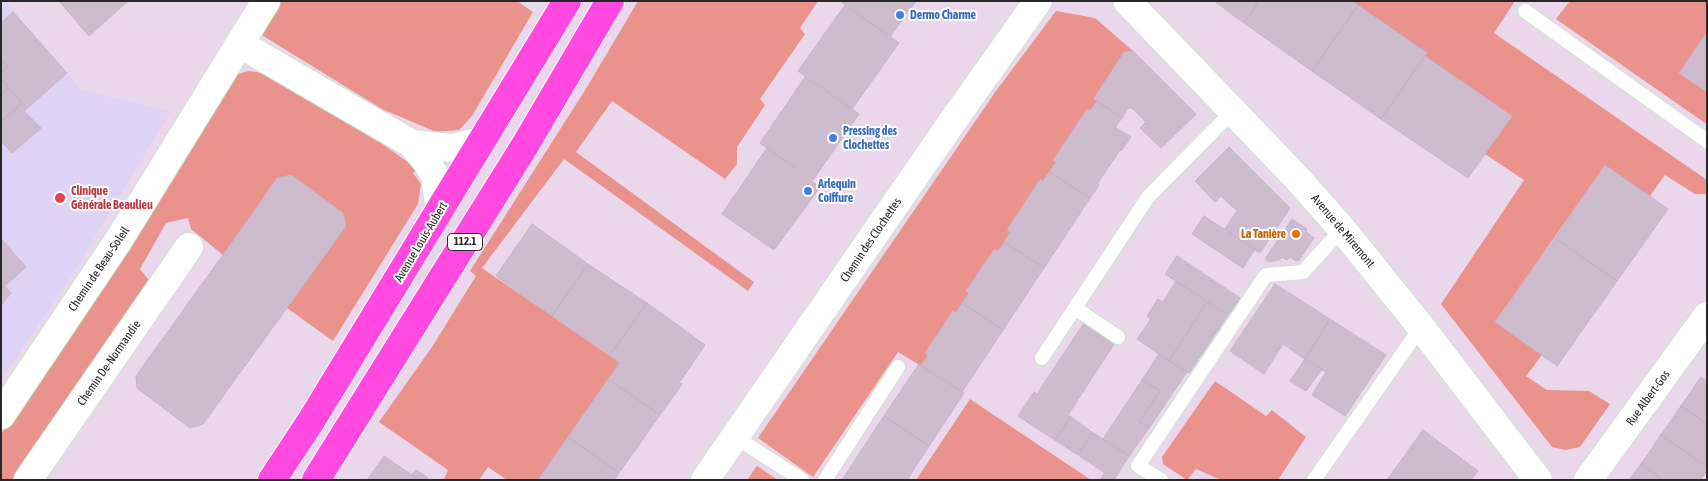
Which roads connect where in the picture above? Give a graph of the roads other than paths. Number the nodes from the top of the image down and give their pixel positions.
1 (266, 1) edge
2 (566, 1) edge
3 (610, 1) edge
4 (1038, 1) edge
5 (1127, 1) edge
6 (1525, 12) dead end
7 (240, 44) junction
8 (1232, 111) junction
9 (480, 141) junction
10 (1707, 141) edge
11 (412, 144) junction
12 (440, 210) junction
13 (1342, 229) junction
14 (189, 247) dead end
15 (1076, 308) junction
16 (1707, 316) edge
17 (1421, 327) junction
18 (1118, 337) dead end
19 (1042, 358) dead end
20 (898, 367) dead end
21 (1, 415) edge
22 (735, 437) junction
23 (28, 480) edge
24 (272, 480) edge
25 (316, 480) edge
26 (705, 480) edge
27 (802, 480) edge
28 (826, 480) edge
29 (1161, 480) edge
30 (1314, 480) edge
31 (1538, 480) edge
32 (1588, 480) edge

1 - 7 street, Chemin de Beau-Soleil
2 - 9 main road, Avenue Louis-Aubert / 112.1
3 - 25 main road, 112.1
4 - 22 street, Chemin des Clochettes
5 - 8 street, Avenue de Miremont
6 - 10 lane
7 - 11 street
7 - 21 street, Chemin de Beau-Soleil
8 - 13 street, Avenue de Miremont
8 - 15 lane
9 - 11 street
9 - 12 main road, Avenue Louis-Aubert / 112.1
11 - 12 street
12 - 24 main road, Avenue Louis-Aubert / 112.1
13 - 17 street, Avenue de Miremont
13 - 29 lane
14 - 23 street, Chemin De-Normandie
15 - 18 lane
15 - 19 lane
16 - 32 street, Rue Albert-Gos
17 - 30 lane
17 - 31 street, Avenue de Miremont
20 - 28 lane
22 - 26 street, Chemin des Clochettes
22 - 27 lane

